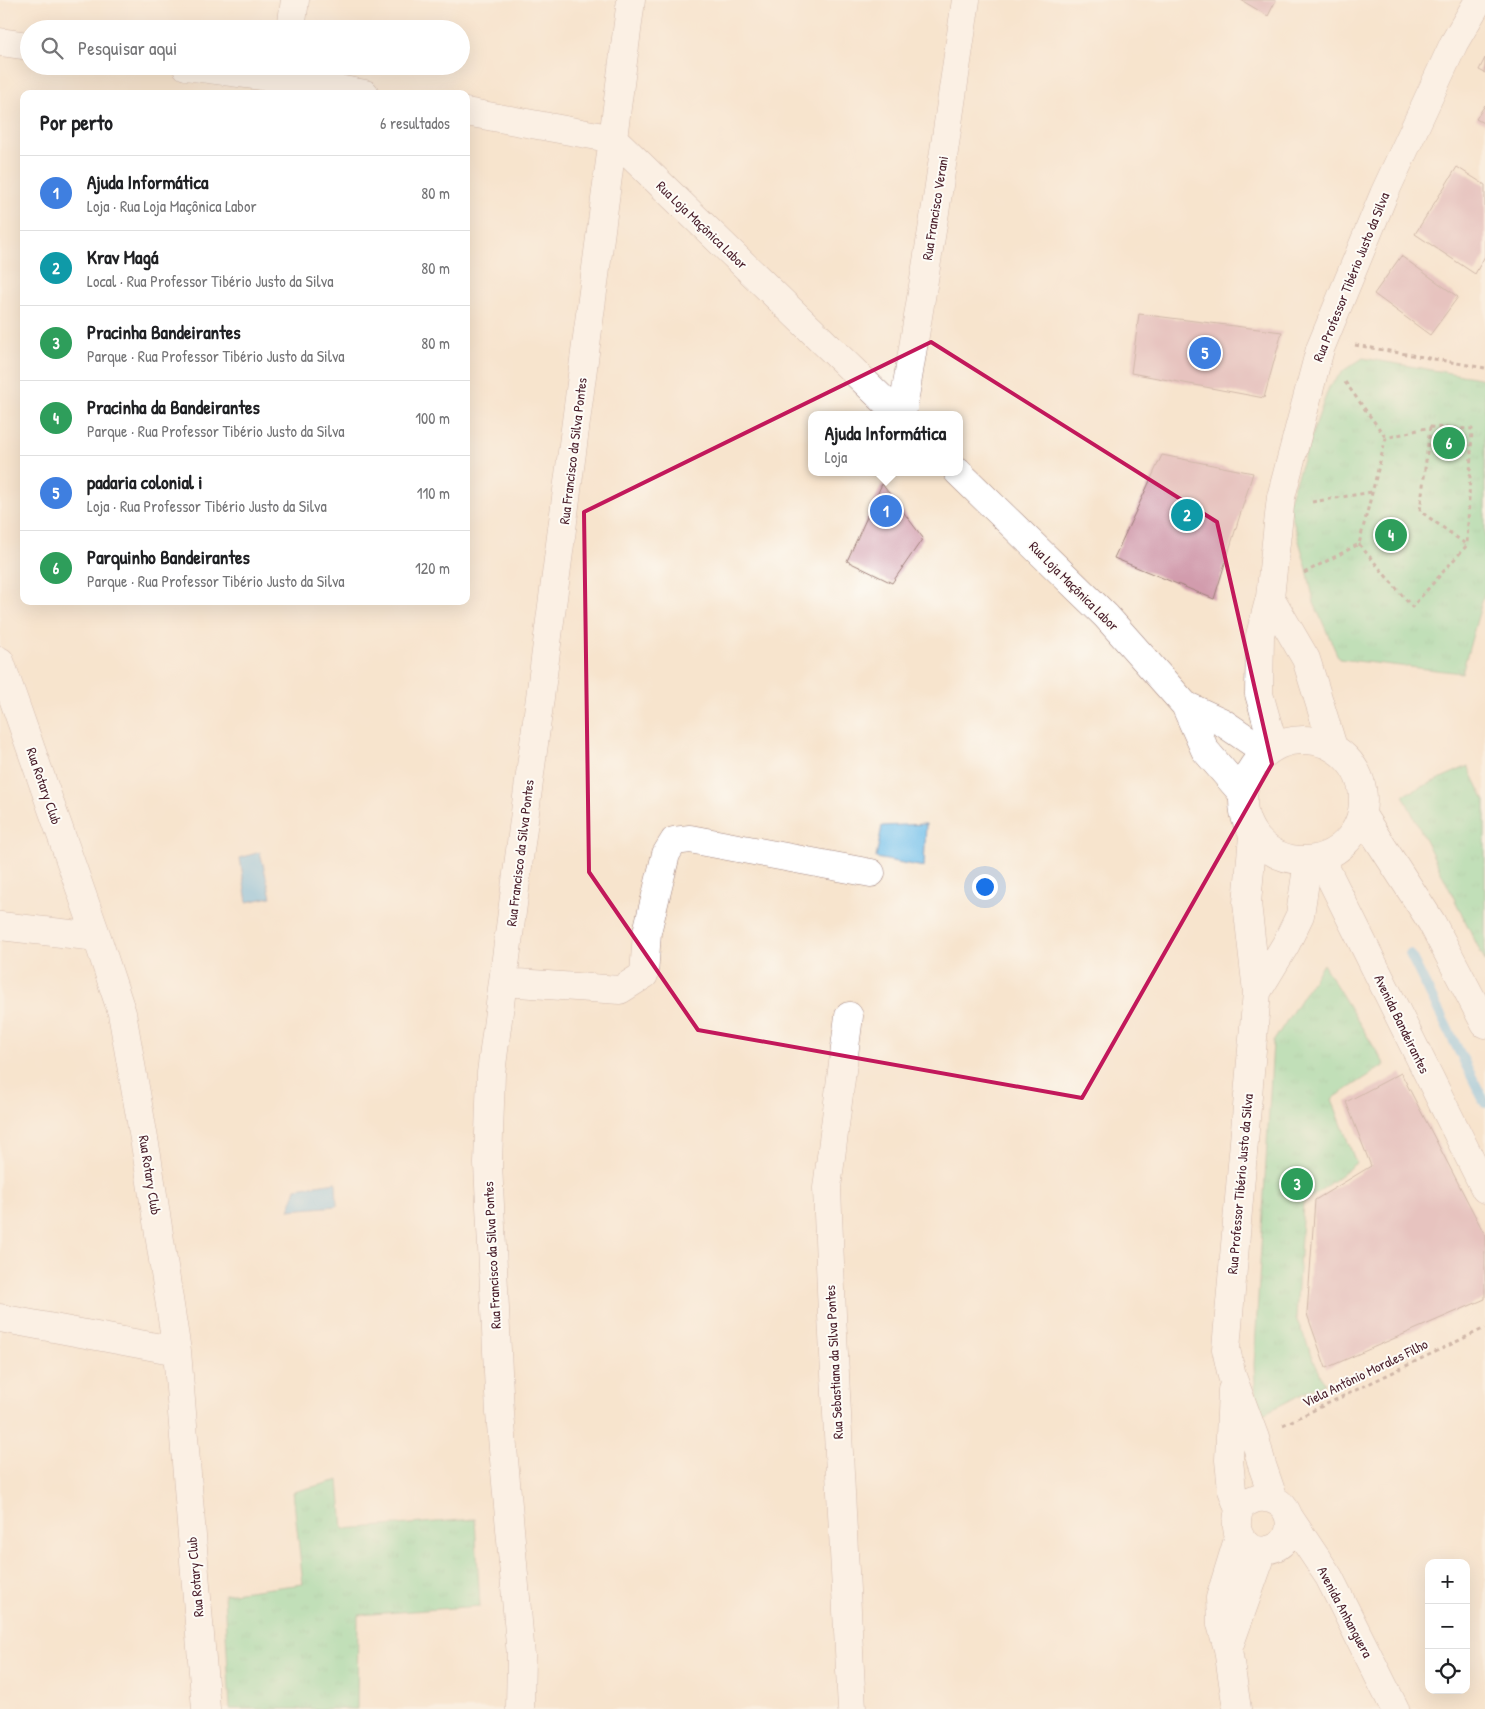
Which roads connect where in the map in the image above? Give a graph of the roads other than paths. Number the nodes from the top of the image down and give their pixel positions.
1 (295, 0) edge
2 (631, 0) edge
3 (966, 0) edge
4 (1479, 0) edge
5 (292, 20) edge
6 (0, 42) edge
7 (20, 45) edge
8 (249, 75) edge
9 (284, 80) edge
10 (342, 90) edge
11 (470, 113) edge
12 (614, 139) junction
13 (896, 411) edge
14 (901, 411) edge
15 (962, 476) edge
16 (1271, 594) junction
17 (0, 661) edge
18 (1185, 705) junction
19 (1334, 747) junction
20 (1270, 749) junction
21 (1242, 794) junction
22 (1362, 815) junction
23 (1253, 836) junction
24 (1314, 860) junction
25 (871, 873) dead end
26 (0, 926) edge
27 (98, 937) junction
28 (503, 982) junction
29 (1257, 992) junction
30 (849, 1016) dead end
31 (1485, 1024) edge
32 (1485, 1189) edge
33 (0, 1318) edge
34 (177, 1351) junction
35 (1232, 1376) junction
36 (1282, 1508) junction
37 (1239, 1523) junction
38 (1263, 1550) junction
39 (1228, 1649) junction
40 (206, 1709) edge
41 (520, 1709) edge
42 (852, 1709) edge
43 (1237, 1709) edge
44 (1395, 1709) edge

1 - 5 street
2 - 12 street, Rua Francisco da Silva Pontes
3 - 14 street, Rua Francisco Verani
4 - 16 street, Rua Professor Tibério Justo da Silva
6 - 7 street
8 - 9 street
9 - 10 street
11 - 12 street
12 - 13 street, Rua Loja Maçônica Labor
12 - 28 street, Rua Francisco da Silva Pontes
15 - 18 street, Rua Loja Maçônica Labor
16 - 19 street
16 - 20 street, Rua Professor Tibério Justo da Silva
17 - 27 street, Rua Rotary Club
18 - 20 street, Rua Loja Maçônica Labor
18 - 21 street, Rua Loja Maçônica Labor
19 - 20 street
19 - 22 street
20 - 21 street
21 - 23 street
22 - 24 street
22 - 31 street
23 - 24 street
23 - 29 street
24 - 29 street
24 - 32 street, Avenida Bandeirantes
25 - 28 street
26 - 27 street
27 - 34 street, Rua Rotary Club
28 - 41 street, Rua Francisco da Silva Pontes
29 - 35 street, Rua Professor Tibério Justo da Silva
30 - 42 street, Rua Sebastiana da Silva Pontes
33 - 34 street
34 - 40 street, Rua Rotary Club
35 - 36 street, Rua Professor Tibério Justo da Silva
35 - 37 street, Rua Professor Tibério Justo da Silva
36 - 37 street
36 - 38 street
36 - 44 street, Avenida Anhanguera
37 - 38 street
37 - 39 street
38 - 39 street
39 - 43 street

